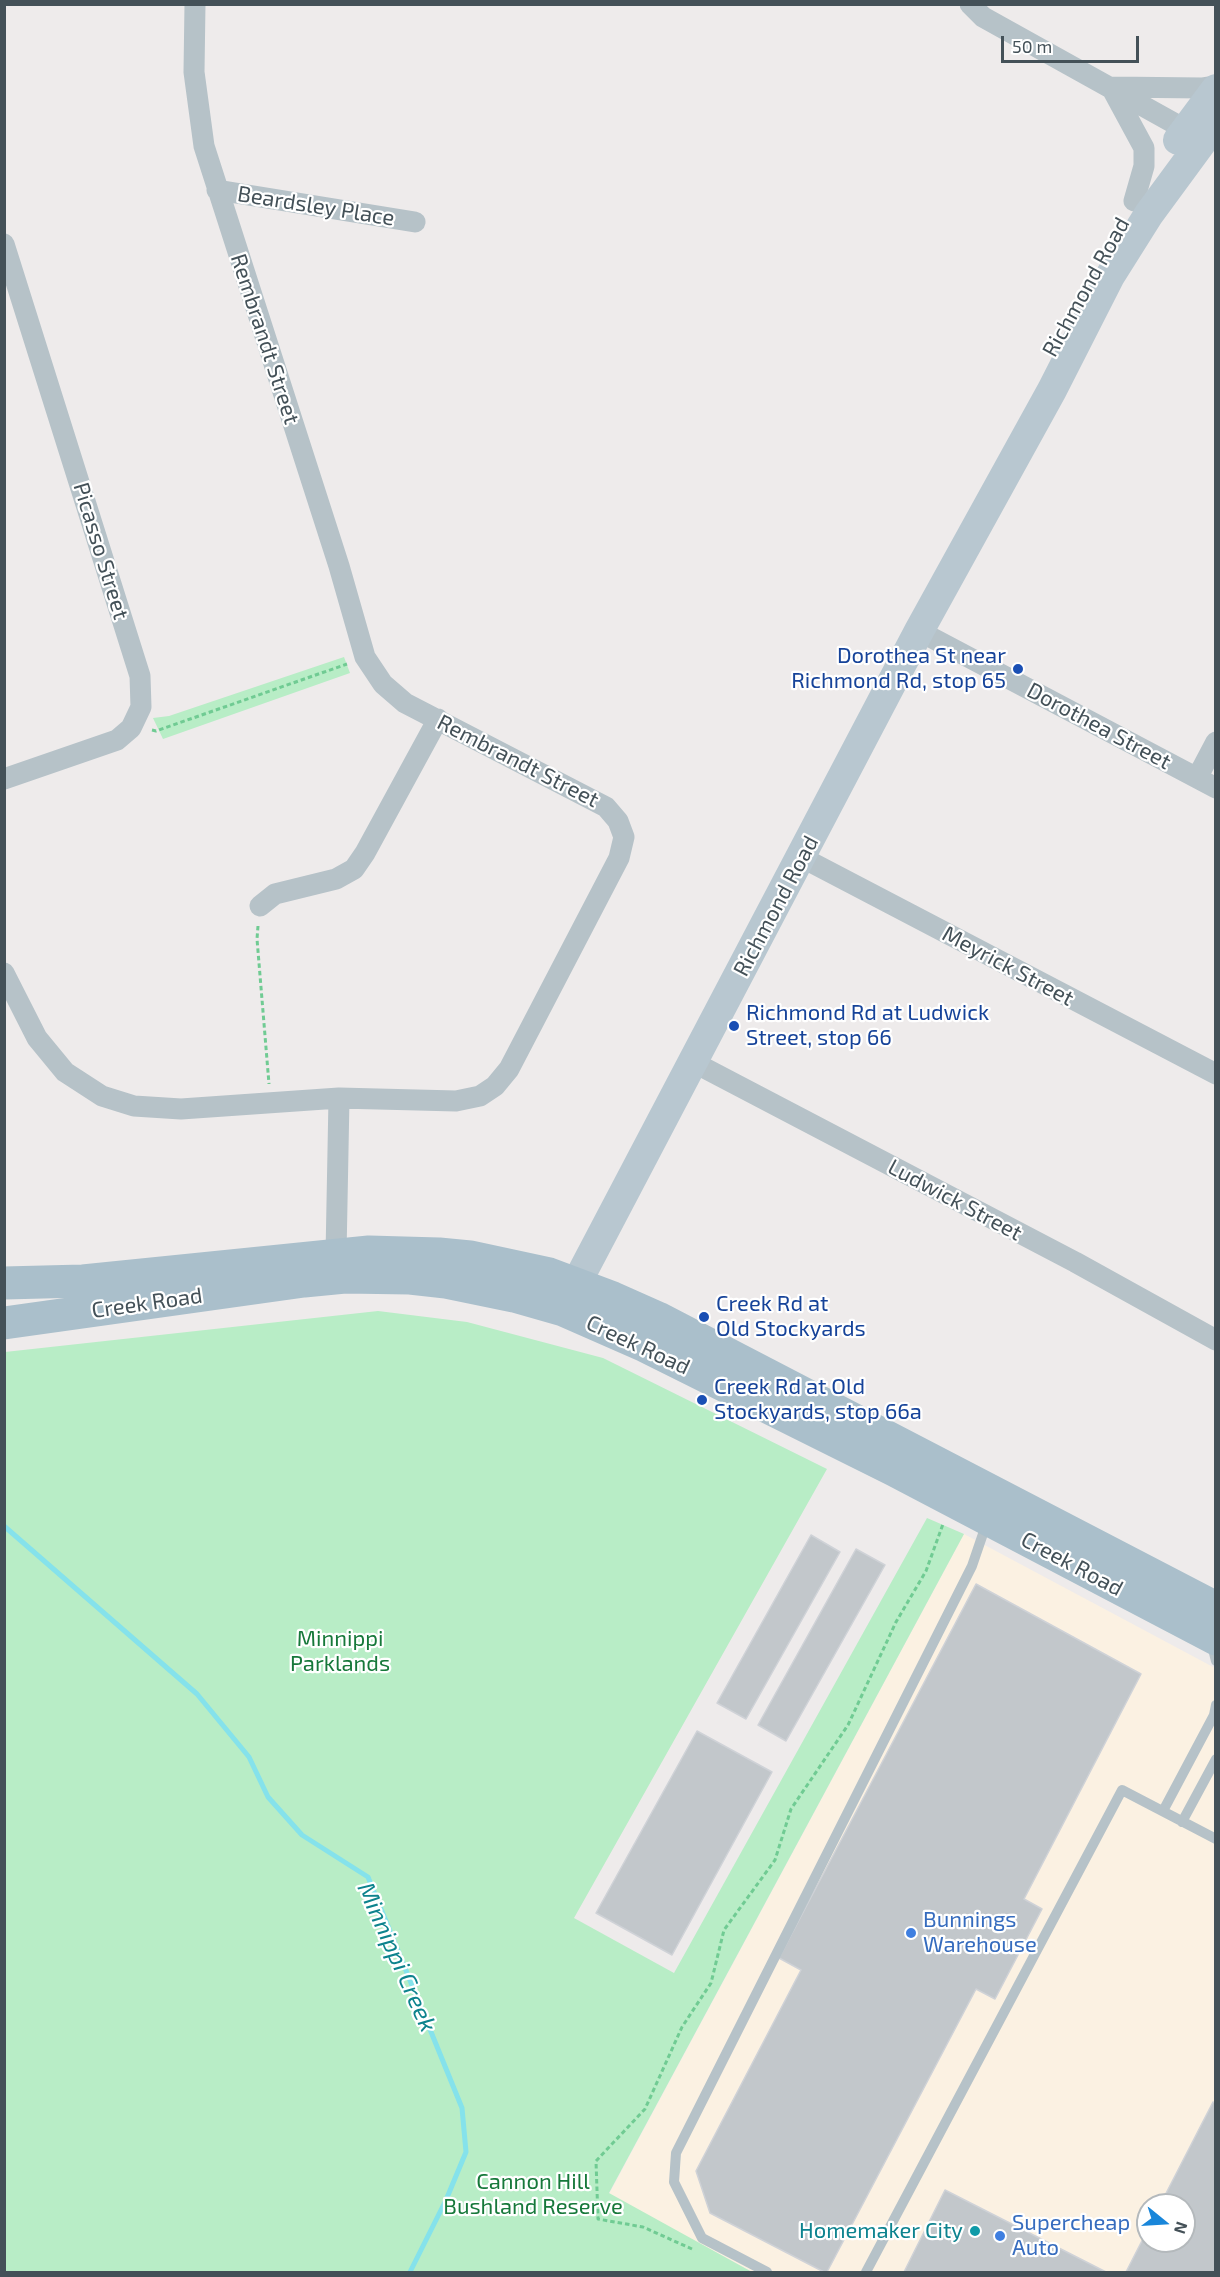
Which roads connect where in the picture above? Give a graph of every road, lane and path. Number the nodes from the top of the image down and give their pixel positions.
1 (195, 4) edge
2 (970, 4) edge
3 (1111, 87) junction
4 (1215, 88) edge
5 (1201, 131) edge
6 (217, 190) junction
7 (1142, 208) junction
8 (415, 222) dead end
9 (4, 244) edge
10 (989, 501) junction
11 (919, 631) junction
12 (365, 657) junction
13 (438, 719) junction
14 (130, 728) junction
15 (1215, 742) edge
16 (1197, 778) junction
17 (4, 779) edge
18 (1215, 788) edge
19 (801, 858) junction
20 (260, 906) joint
21 (4, 973) edge
22 (693, 1062) junction
23 (1215, 1074) edge
24 (339, 1098) junction
25 (271, 1103) junction
26 (336, 1255) junction
27 (4, 1283) edge
28 (569, 1296) junction
29 (4, 1323) edge
30 (1215, 1340) edge
31 (988, 1519) junction
32 (944, 1522) dead end
33 (1214, 1636) edge
34 (1215, 1705) edge
35 (1215, 1759) edge
36 (1163, 1812) junction
37 (1182, 1821) junction
38 (1215, 1839) edge
39 (700, 2253) dead end
40 (767, 2272) edge
41 (866, 2272) edge

1 - 6 street, Rembrandt Street
2 - 3 street
3 - 4 street
3 - 5 street
3 - 7 street
4 - 5 main road, Richmond Road
5 - 7 main road, Richmond Road
6 - 8 street, Beardsley Place
6 - 12 street, Rembrandt Street
7 - 10 main road, Richmond Road
7 - 10 main road, Richmond Road
9 - 14 street, Picasso Street
10 - 11 main road, Richmond Road
11 - 16 street, Dorothea Street
11 - 19 main road, Richmond Road
12 - 13 street, Rembrandt Street
12 - 14 path
13 - 20 street
13 - 24 street, Rembrandt Street
14 - 17 street
15 - 16 street
16 - 18 street, Dorothea Street
19 - 22 main road, Richmond Road
19 - 23 street, Meyrick Street
20 - 25 path
21 - 25 street, Rembrandt Street
22 - 28 main road, Richmond Road
22 - 30 street, Ludwick Street
24 - 25 street, Rembrandt Street
24 - 26 street
26 - 27 main road, Creek Road
26 - 28 main road, Creek Road
28 - 29 main road, Creek Road
28 - 31 main road, Creek Road
28 - 33 main road, Creek Road
31 - 33 main road, Creek Road
31 - 40 lane
32 - 39 path
34 - 36 lane
35 - 37 lane
36 - 37 lane
36 - 41 lane
37 - 38 lane

